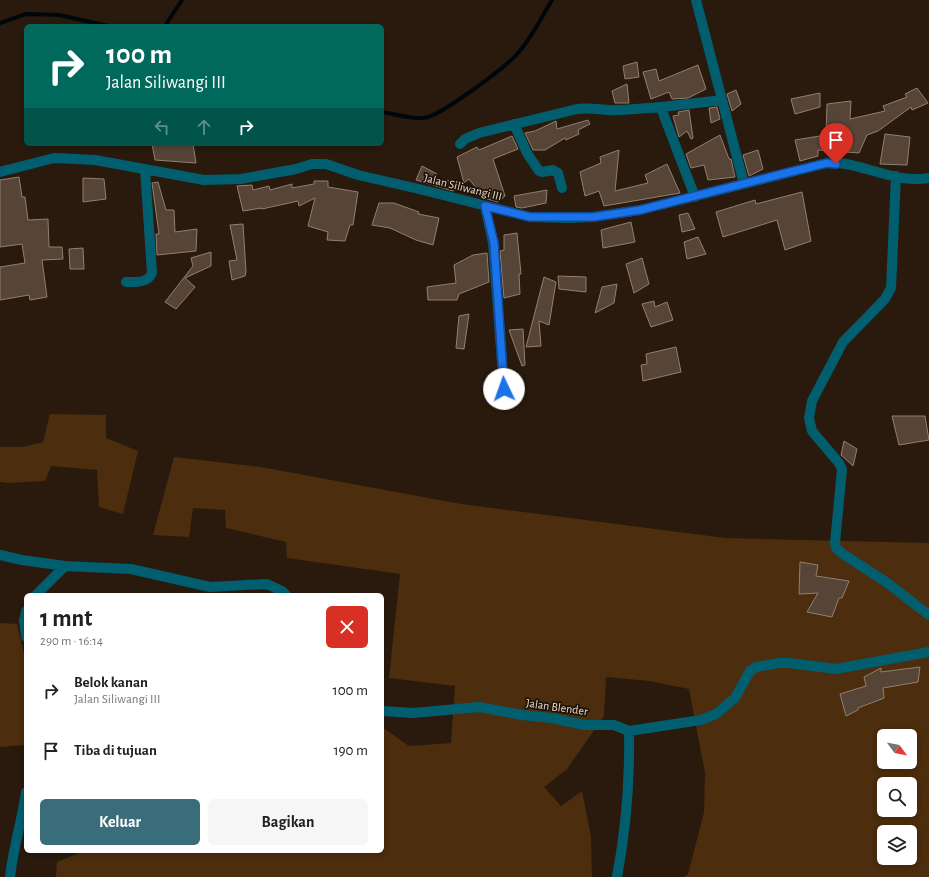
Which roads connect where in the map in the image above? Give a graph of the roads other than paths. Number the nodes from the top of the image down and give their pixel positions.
1 (696, 0) edge
2 (722, 100) junction
3 (661, 108) junction
4 (514, 124) junction
5 (460, 144) dead end
6 (145, 169) junction
7 (0, 172) edge
8 (896, 176) junction
9 (929, 178) edge
10 (744, 184) junction
11 (562, 188) dead end
12 (695, 197) junction
13 (485, 206) junction
14 (126, 282) dead end
15 (504, 389) dead end
16 (0, 555) edge
17 (65, 566) junction
18 (38, 593) edge
19 (284, 593) edge
20 (928, 616) edge
21 (929, 652) edge
22 (384, 711) edge
23 (629, 731) junction
24 (24, 805) edge
25 (10, 877) edge
26 (617, 877) edge

1 - 2 street
2 - 3 street
2 - 10 street
3 - 4 street
3 - 12 street
4 - 5 street
4 - 11 street
6 - 7 street, Jalan Siliwangi III
6 - 13 street, Jalan Siliwangi III
6 - 14 street
8 - 9 street, Jalan Siliwangi III
8 - 10 street, Jalan Siliwangi III
8 - 20 street
10 - 12 street, Jalan Siliwangi III
12 - 13 street, Jalan Siliwangi III
13 - 15 street
16 - 17 street
17 - 18 street
17 - 19 street
21 - 23 street
22 - 23 street, Jalan Blender
23 - 26 street
24 - 25 street

